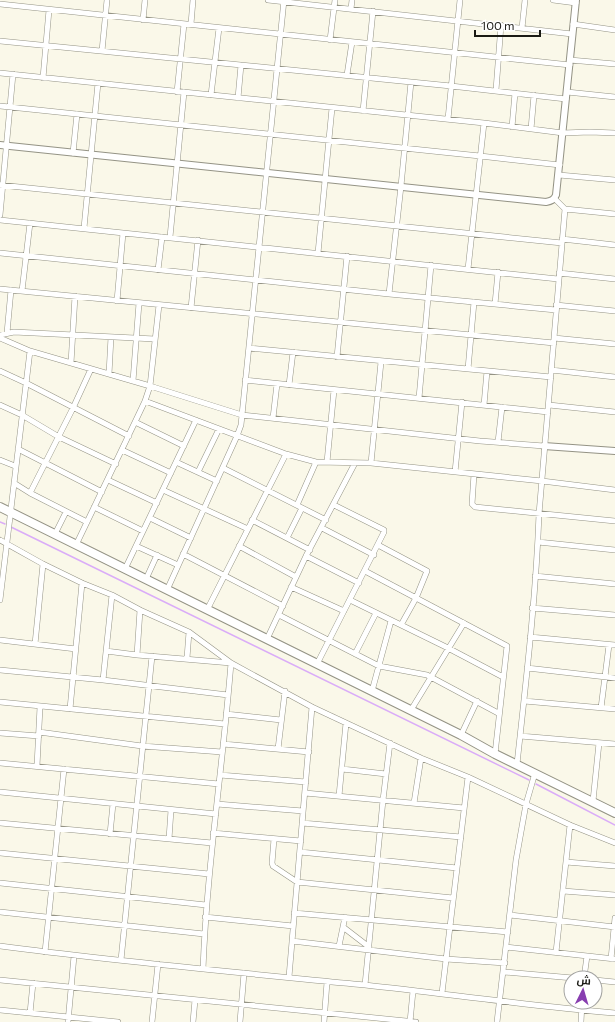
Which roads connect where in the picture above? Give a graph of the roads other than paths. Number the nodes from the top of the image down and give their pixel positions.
1 (22, 0) edge
2 (107, 0) edge
3 (145, 0) edge
4 (194, 0) edge
5 (268, 0) edge
6 (334, 0) edge
7 (352, 0) edge
8 (460, 0) edge
9 (525, 0) edge
10 (553, 0) edge
11 (284, 1) edge
12 (576, 1) edge
13 (0, 4) edge
14 (21, 7) junction
15 (334, 7) junction
16 (351, 9) junction
17 (49, 10) junction
18 (373, 11) junction
19 (106, 16) junction
20 (143, 20) junction
21 (458, 20) junction
22 (184, 24) junction
23 (191, 24) junction
24 (573, 24) junction
25 (502, 25) junction
26 (218, 28) junction
27 (522, 28) junction
28 (615, 30) edge
29 (281, 34) junction
30 (572, 34) junction
31 (330, 40) junction
32 (0, 41) edge
33 (352, 42) junction
34 (370, 44) junction
35 (46, 46) junction
36 (102, 51) junction
37 (454, 52) junction
38 (499, 57) junction
39 (180, 59) junction
40 (215, 63) junction
41 (570, 63) junction
42 (615, 64) edge
43 (241, 65) junction
44 (277, 69) junction
45 (0, 73) edge
46 (13, 74) junction
47 (347, 76) junction
48 (367, 77) junction
49 (43, 78) junction
50 (411, 82) junction
51 (98, 83) junction
52 (451, 86) junction
53 (496, 90) junction
54 (177, 92) junction
55 (184, 92) junction
56 (567, 92) junction
57 (515, 93) junction
58 (211, 95) junction
59 (534, 95) junction
60 (615, 97) edge
61 (238, 98) junction
62 (566, 99) junction
63 (274, 101) junction
64 (0, 106) edge
65 (10, 107) junction
66 (332, 108) junction
67 (363, 111) junction
68 (77, 114) junction
69 (408, 115) junction
70 (95, 116) junction
71 (448, 120) junction
72 (484, 123) junction
73 (181, 125) junction
74 (512, 127) junction
75 (531, 129) junction
76 (563, 133) junction
77 (615, 133) edge
78 (270, 134) junction
79 (329, 140) junction
80 (3, 146) edge
81 (405, 148) junction
82 (73, 153) junction
83 (91, 155) junction
84 (480, 156) junction
85 (177, 164) junction
86 (560, 165) junction
87 (266, 172) junction
88 (559, 174) junction
89 (326, 179) junction
90 (615, 180) edge
91 (2, 185) edge
92 (401, 186) junction
93 (88, 194) junction
94 (476, 194) junction
95 (555, 199) junction
96 (173, 203) junction
97 (564, 209) junction
98 (262, 212) junction
99 (615, 214) edge
100 (0, 215) edge
101 (322, 219) junction
102 (0, 220) edge
103 (30, 223) junction
104 (397, 226) junction
105 (84, 228) junction
106 (123, 232) junction
107 (472, 234) junction
108 (162, 237) junction
109 (170, 237) junction
110 (198, 240) junction
111 (562, 241) junction
112 (615, 245) edge
113 (259, 247) junction
114 (0, 253) edge
115 (318, 253) junction
116 (26, 256) junction
117 (347, 256) junction
118 (393, 261) junction
119 (431, 265) junction
120 (120, 266) junction
121 (468, 269) junction
122 (158, 270) junction
123 (498, 272) junction
124 (559, 273) junction
125 (195, 274) junction
126 (558, 279) junction
127 (615, 279) edge
128 (255, 280) junction
129 (0, 289) edge
130 (344, 289) junction
131 (11, 290) junction
132 (22, 291) junction
133 (389, 294) junction
134 (75, 296) junction
135 (428, 298) junction
136 (117, 301) junction
137 (474, 302) junction
138 (139, 303) junction
139 (495, 304) junction
140 (159, 305) junction
141 (191, 308) junction
142 (556, 308) junction
143 (615, 312) edge
144 (252, 314) junction
145 (340, 323) junction
146 (426, 331) junction
147 (7, 333) junction
148 (73, 335) junction
149 (0, 336) edge
150 (470, 336) junction
151 (111, 337) junction
152 (137, 337) junction
153 (155, 339) junction
154 (554, 341) junction
155 (615, 344) edge
156 (249, 348) junction
157 (30, 351) junction
158 (293, 352) junction
159 (337, 357) junction
160 (381, 362) junction
161 (71, 363) junction
162 (423, 365) junction
163 (91, 369) junction
164 (468, 369) junction
165 (551, 370) junction
166 (0, 371) edge
167 (487, 371) junction
168 (109, 374) junction
169 (615, 377) edge
170 (551, 378) junction
171 (245, 380) junction
172 (133, 381) junction
173 (26, 383) junction
174 (277, 384) junction
175 (290, 385) junction
176 (150, 386) junction
177 (334, 390) junction
178 (378, 394) junction
179 (419, 398) junction
180 (145, 401) junction
181 (462, 402) junction
182 (0, 405) edge
183 (484, 405) junction
184 (549, 405) junction
185 (502, 407) junction
186 (73, 408) junction
187 (548, 412) junction
188 (615, 412) edge
189 (22, 415) junction
190 (242, 415) junction
191 (273, 418) junction
192 (196, 420) junction
193 (136, 422) junction
194 (331, 425) junction
195 (219, 429) junction
196 (374, 430) junction
197 (128, 436) junction
198 (237, 436) junction
199 (59, 437) junction
200 (458, 438) junction
201 (498, 442) junction
202 (184, 446) junction
203 (544, 446) junction
204 (18, 449) junction
205 (122, 450) junction
206 (615, 451) edge
207 (286, 454) junction
208 (0, 460) edge
209 (176, 462) junction
210 (316, 462) junction
211 (327, 462) junction
212 (46, 463) junction
213 (355, 463) junction
214 (371, 463) junction
215 (116, 464) junction
216 (15, 466) junction
217 (223, 468) junction
218 (198, 472) junction
219 (455, 472) junction
220 (171, 473) junction
221 (474, 474) junction
222 (108, 480) junction
223 (542, 480) junction
224 (217, 481) junction
225 (14, 483) junction
226 (163, 490) junction
227 (268, 490) junction
228 (615, 490) edge
229 (102, 492) junction
230 (30, 493) junction
231 (157, 503) junction
232 (297, 505) junction
233 (334, 505) junction
234 (0, 507) edge
235 (94, 507) junction
236 (302, 508) junction
237 (204, 509) junction
238 (10, 512) junction
239 (66, 512) junction
240 (539, 514) junction
241 (150, 518) junction
242 (252, 520) junction
243 (326, 520) junction
244 (615, 521) edge
245 (87, 522) junction
246 (322, 528) junction
247 (248, 529) junction
248 (143, 531) junction
249 (55, 534) junction
250 (191, 538) junction
251 (288, 538) junction
252 (0, 540) edge
253 (538, 542) junction
254 (7, 543) junction
255 (76, 545) junction
256 (378, 545) junction
257 (136, 546) junction
258 (239, 546) junction
259 (310, 550) junction
260 (615, 550) edge
261 (183, 554) junction
262 (157, 555) junction
263 (374, 555) junction
264 (306, 556) junction
265 (43, 564) junction
266 (178, 565) junction
267 (125, 569) junction
268 (365, 571) junction
269 (225, 575) junction
270 (535, 576) junction
271 (296, 577) junction
272 (146, 579) junction
273 (82, 583) junction
274 (359, 583) junction
275 (615, 584) edge
276 (291, 587) junction
277 (167, 590) junction
278 (112, 595) junction
279 (416, 598) junction
280 (0, 600) edge
281 (350, 600) junction
282 (283, 606) junction
283 (532, 608) junction
284 (140, 610) junction
285 (207, 610) junction
286 (344, 611) junction
287 (376, 613) junction
288 (279, 614) junction
289 (615, 615) edge
290 (390, 621) junction
291 (464, 623) junction
292 (401, 626) junction
293 (189, 632) junction
294 (530, 637) junction
295 (268, 639) junction
296 (0, 640) edge
297 (329, 640) junction
298 (35, 644) junction
299 (608, 645) junction
300 (615, 645) edge
301 (448, 648) junction
302 (76, 649) junction
303 (106, 651) junction
304 (355, 654) junction
305 (137, 655) junction
306 (152, 656) junction
307 (187, 658) junction
308 (231, 663) junction
309 (317, 664) junction
310 (379, 666) junction
311 (527, 668) junction
312 (0, 670) edge
313 (430, 676) junction
314 (502, 677) junction
315 (605, 677) junction
316 (73, 678) junction
317 (615, 678) edge
318 (103, 680) junction
319 (150, 686) junction
320 (285, 691) junction
321 (372, 691) junction
322 (228, 695) junction
323 (477, 701) junction
324 (524, 701) junction
325 (0, 702) edge
326 (40, 707) junction
327 (312, 707) junction
328 (601, 708) junction
329 (70, 709) junction
330 (410, 710) junction
331 (615, 710) edge
332 (498, 713) junction
333 (226, 714) junction
334 (146, 716) junction
335 (281, 720) junction
336 (346, 723) junction
337 (225, 724) junction
338 (0, 733) edge
339 (39, 734) junction
340 (461, 735) junction
341 (520, 736) junction
342 (390, 743) junction
343 (599, 743) junction
344 (223, 744) junction
345 (615, 744) edge
346 (142, 746) junction
347 (278, 749) junction
348 (222, 752) junction
349 (308, 752) junction
350 (495, 754) junction
351 (421, 758) junction
352 (0, 763) edge
353 (517, 764) junction
354 (37, 766) junction
355 (64, 769) junction
356 (342, 769) junction
357 (535, 773) junction
358 (386, 774) junction
359 (220, 775) junction
360 (139, 776) junction
361 (468, 777) junction
362 (306, 782) junction
363 (219, 784) junction
364 (0, 792) edge
365 (305, 793) junction
366 (339, 796) junction
367 (62, 798) junction
368 (383, 800) junction
369 (593, 801) junction
370 (414, 803) junction
371 (113, 804) junction
372 (216, 804) junction
373 (526, 804) junction
374 (137, 806) junction
375 (464, 808) junction
376 (171, 810) junction
377 (303, 811) junction
378 (615, 812) edge
379 (216, 814) junction
380 (0, 823) edge
381 (302, 823) junction
382 (570, 825) junction
383 (58, 829) junction
384 (381, 830) junction
385 (213, 833) junction
386 (110, 834) junction
387 (133, 836) junction
388 (461, 837) junction
389 (169, 839) junction
390 (274, 839) junction
391 (301, 841) junction
392 (212, 843) junction
393 (615, 843) edge
394 (300, 852) junction
395 (0, 853) edge
396 (54, 858) junction
397 (378, 861) junction
398 (566, 862) junction
399 (130, 866) junction
400 (615, 866) edge
401 (457, 868) junction
402 (209, 874) junction
403 (297, 882) junction
404 (0, 883) edge
405 (52, 889) junction
406 (375, 891) junction
407 (563, 891) junction
408 (615, 895) edge
409 (127, 897) junction
410 (453, 898) junction
411 (206, 905) junction
412 (0, 912) edge
413 (294, 913) junction
414 (510, 915) junction
415 (205, 917) junction
416 (345, 917) junction
417 (48, 918) junction
418 (615, 918) edge
419 (371, 920) junction
420 (559, 920) junction
421 (124, 926) junction
422 (293, 926) junction
423 (343, 927) junction
424 (450, 927) junction
425 (615, 927) edge
426 (508, 932) junction
427 (204, 934) junction
428 (292, 941) junction
429 (0, 946) edge
430 (339, 946) junction
431 (506, 947) junction
432 (368, 948) junction
433 (45, 952) junction
434 (556, 952) junction
435 (74, 956) junction
436 (587, 956) junction
437 (446, 959) junction
438 (613, 959) edge
439 (121, 960) junction
440 (505, 963) junction
441 (158, 964) junction
442 (203, 969) junction
443 (585, 970) edge
444 (504, 972) junction
445 (244, 973) junction
446 (289, 977) junction
447 (563, 977) edge
448 (0, 980) edge
449 (603, 981) edge
450 (327, 982) junction
451 (615, 982) edge
452 (33, 983) junction
453 (365, 985) junction
454 (72, 987) junction
455 (413, 991) junction
456 (442, 993) junction
457 (155, 996) junction
458 (195, 1000) junction
459 (500, 1000) junction
460 (241, 1005) junction
461 (563, 1008) edge
462 (0, 1010) edge
463 (582, 1010) joint
464 (30, 1013) junction
465 (615, 1013) edge
466 (325, 1014) junction
467 (68, 1020) edge
468 (118, 1022) edge
469 (152, 1022) edge
470 (193, 1022) edge
471 (240, 1022) edge
472 (324, 1022) edge
473 (410, 1022) edge
474 (416, 1022) edge
475 (497, 1022) edge
476 (581, 1022) edge

1 - 14 street
2 - 19 street
3 - 20 street
4 - 23 street
5 - 11 street
6 - 15 street
7 - 16 street
8 - 21 street
9 - 27 street
10 - 12 street
11 - 15 street
11 - 29 street
12 - 24 street
13 - 14 street
14 - 17 street
15 - 16 street
15 - 31 street
16 - 18 street
17 - 19 street
17 - 35 street
18 - 21 street
18 - 34 street
19 - 20 street
19 - 36 street
20 - 22 street
21 - 25 street
21 - 37 street
22 - 23 street
22 - 39 street
23 - 26 street
24 - 28 street
24 - 30 street
25 - 27 street
25 - 38 street
26 - 29 street
26 - 40 street
27 - 30 street
29 - 31 street
29 - 44 street
30 - 41 street
31 - 33 street
32 - 35 street
33 - 34 street
33 - 47 street
34 - 37 street
34 - 48 street
35 - 36 street
35 - 49 street
36 - 39 street
37 - 38 street
37 - 52 street
38 - 41 street
38 - 53 street
39 - 40 street
39 - 54 street
40 - 43 street
40 - 58 street
41 - 42 street
41 - 56 street
43 - 44 street
43 - 61 street
44 - 47 street
44 - 63 street
45 - 46 street
46 - 49 street
46 - 65 street
47 - 48 street
48 - 50 street
48 - 67 street
49 - 51 street
50 - 52 street
50 - 69 street
51 - 54 street
51 - 70 street
52 - 53 street
52 - 71 street
53 - 57 street
54 - 55 street
55 - 58 street
55 - 73 street
56 - 60 street
56 - 62 street
57 - 59 street
57 - 74 street
58 - 61 street
59 - 62 street
59 - 75 street
61 - 63 street
62 - 76 street
63 - 66 street
63 - 78 street
64 - 65 street
65 - 68 street
65 - 80 street
66 - 67 street
66 - 79 street
67 - 69 street
68 - 70 street
68 - 82 street
69 - 71 street
69 - 81 street
70 - 73 street
70 - 83 street
71 - 72 street
72 - 74 street
72 - 84 street
73 - 78 street
73 - 85 street
74 - 75 street
75 - 76 street
76 - 77 street
76 - 86 street
78 - 79 street
78 - 87 street
79 - 81 street
79 - 89 street
80 - 82 street
80 - 91 street
81 - 84 street
81 - 92 street
82 - 83 street
83 - 85 street
83 - 93 street
84 - 86 street
84 - 94 street
85 - 87 street
85 - 96 street
86 - 88 street
87 - 89 street
87 - 98 street
88 - 90 street
88 - 95 street
89 - 92 street
89 - 101 street
91 - 93 street
91 - 100 street
92 - 94 street
92 - 104 street
93 - 96 street
93 - 105 street
94 - 95 street
94 - 107 street
95 - 97 street
96 - 98 street
96 - 109 street
97 - 99 street
97 - 111 street
98 - 101 street
98 - 113 street
101 - 104 street
101 - 115 street
102 - 103 street
103 - 105 street
103 - 116 street
104 - 107 street
104 - 118 street
105 - 106 street
106 - 108 street
106 - 120 street
107 - 111 street
107 - 121 street
108 - 109 street
108 - 122 street
109 - 110 street
110 - 113 street
110 - 125 street
111 - 112 street
111 - 124 street
113 - 115 street
113 - 128 street
114 - 116 street
115 - 117 street
116 - 120 street
116 - 132 street
117 - 118 street
117 - 130 street
118 - 119 street
118 - 133 street
119 - 121 street
119 - 135 street
120 - 122 street
120 - 136 street
121 - 123 street
122 - 125 street
123 - 126 street
123 - 139 street
124 - 126 street
124 - 127 street
125 - 128 street
125 - 141 street
126 - 142 street
128 - 130 street
128 - 144 street
129 - 131 street
130 - 133 street
130 - 145 street
131 - 132 street
131 - 147 street
132 - 134 street
133 - 135 street
134 - 136 street
134 - 148 street
135 - 137 street
135 - 146 street
136 - 138 street
137 - 139 street
137 - 150 street
138 - 140 street
138 - 152 street
139 - 142 street
140 - 141 street
140 - 153 street
141 - 144 street
142 - 143 street
142 - 154 street
144 - 145 street
144 - 156 street
145 - 146 street
145 - 159 street
146 - 150 street
146 - 162 street
147 - 148 street
147 - 149 street
148 - 151 street
148 - 161 street
149 - 157 street
150 - 154 street
150 - 164 street
151 - 152 street
151 - 168 street
152 - 153 street
152 - 172 street
153 - 176 street
154 - 155 street
154 - 165 street
156 - 158 street
156 - 171 street
157 - 161 street
157 - 173 street
158 - 159 street
158 - 175 street
159 - 160 street
160 - 162 street
160 - 178 street
161 - 163 street
162 - 164 street
162 - 179 street
163 - 168 street
163 - 186 street
164 - 167 street
165 - 169 street
165 - 170 street
166 - 173 street
167 - 170 street
167 - 183 street
168 - 172 street
170 - 184 street
171 - 174 street
171 - 190 street
172 - 176 street
173 - 186 street
173 - 189 street
174 - 175 street
174 - 191 street
175 - 177 street
176 - 180 street
176 - 190 street
177 - 178 street
177 - 194 street
178 - 179 street
178 - 196 street
179 - 181 street
180 - 192 street
180 - 193 street
181 - 183 street
181 - 200 street
182 - 189 street
183 - 185 street
184 - 187 street
184 - 188 street
185 - 187 street
185 - 201 street
186 - 197 street
186 - 199 street
187 - 203 street
189 - 199 street
189 - 204 street
190 - 191 street
190 - 198 street
191 - 194 street
192 - 195 street
192 - 202 street
193 - 197 street
193 - 202 street
194 - 196 street
194 - 211 street
195 - 198 street
195 - 218 street
196 - 200 street
196 - 214 street
197 - 205 street
198 - 207 street
198 - 217 street
199 - 212 street
199 - 215 street
200 - 201 street
200 - 219 street
201 - 203 street
202 - 209 street
203 - 206 street
203 - 223 street
204 - 212 street
204 - 216 street
205 - 215 street
205 - 220 street
207 - 210 street
207 - 227 street
208 - 216 street
209 - 218 street
209 - 220 street
210 - 211 street
210 - 232 street
211 - 213 street
212 - 229 street
212 - 230 street
213 - 214 street
213 - 233 street
214 - 219 street
215 - 222 street
216 - 225 street
217 - 224 street
217 - 227 street
218 - 224 street
219 - 221 street
220 - 226 street
221 - 223 street
221 - 240 street
222 - 229 street
222 - 231 street
223 - 228 street
223 - 240 street
224 - 237 street
225 - 230 street
225 - 238 street
226 - 231 street
226 - 237 street
227 - 232 street
227 - 242 street
229 - 235 street
230 - 239 street
231 - 241 street
232 - 236 street
233 - 243 street
233 - 256 street
234 - 238 main road
235 - 245 street
235 - 248 street
236 - 243 street
236 - 251 street
237 - 247 street
237 - 250 street
238 - 249 main road
238 - 254 street
239 - 245 street
239 - 249 street
240 - 244 street
240 - 253 street
241 - 248 street
241 - 250 street
242 - 247 street
242 - 251 street
243 - 246 street
245 - 255 street
246 - 259 street
246 - 263 street
247 - 258 street
248 - 257 street
249 - 255 main road
250 - 261 street
251 - 259 street
252 - 254 street
253 - 260 street
253 - 270 street
254 - 265 street
254 - 280 street
255 - 267 main road
256 - 263 street
256 - 279 street
257 - 262 street
257 - 267 street
258 - 269 street
258 - 271 street
259 - 264 street
261 - 266 street
261 - 269 street
262 - 266 street
262 - 272 street
263 - 268 street
264 - 271 street
264 - 274 street
265 - 273 street
265 - 298 street
266 - 277 street
267 - 272 main road
268 - 274 street
268 - 279 street
269 - 282 street
269 - 285 street
270 - 275 street
270 - 283 street
271 - 276 street
272 - 277 main road
273 - 278 street
273 - 302 street
274 - 281 street
276 - 282 street
276 - 286 street
277 - 285 main road
278 - 284 street
278 - 303 street
279 - 291 street
279 - 292 street
281 - 286 street
281 - 287 street
282 - 288 street
283 - 289 street
283 - 294 street
284 - 293 street
284 - 305 street
285 - 295 main road
286 - 297 street
287 - 290 street
287 - 304 street
288 - 295 street
288 - 297 street
290 - 292 street
290 - 310 street
291 - 301 street
291 - 314 street
292 - 301 street
293 - 307 street
293 - 308 street
294 - 299 street
294 - 311 street
295 - 309 main road
296 - 298 street
297 - 304 street
297 - 309 street
298 - 302 street
299 - 300 street
299 - 315 street
301 - 313 street
301 - 314 street
302 - 316 street
303 - 305 street
303 - 318 street
304 - 310 street
305 - 306 street
306 - 307 street
306 - 319 street
307 - 308 street
308 - 320 street
308 - 322 street
309 - 321 main road
310 - 313 street
310 - 321 street
311 - 315 street
311 - 324 street
312 - 316 street
313 - 323 street
313 - 330 street
314 - 332 street
315 - 317 street
315 - 328 street
316 - 318 street
316 - 329 street
318 - 319 street
319 - 322 street
319 - 334 street
320 - 327 street
320 - 335 street
321 - 330 main road
322 - 333 street
323 - 332 street
323 - 340 street
324 - 328 street
324 - 341 street
325 - 326 street
326 - 329 street
326 - 339 street
327 - 336 street
327 - 349 street
328 - 331 street
329 - 334 street
330 - 340 main road
332 - 350 street
333 - 335 street
333 - 337 street
334 - 337 street
334 - 346 street
335 - 347 street
336 - 342 street
336 - 356 street
337 - 344 street
338 - 339 street
339 - 346 street
339 - 354 street
340 - 350 main road
341 - 343 street
341 - 353 street
342 - 351 street
342 - 358 street
343 - 345 street
343 - 369 street
344 - 347 street
344 - 348 street
346 - 348 street
346 - 360 street
347 - 349 street
348 - 359 street
349 - 362 street
350 - 353 main road
351 - 361 street
351 - 370 street
352 - 354 street
353 - 357 main road
354 - 355 street
355 - 360 street
355 - 367 street
356 - 358 street
356 - 366 street
357 - 369 main road
357 - 373 street
358 - 368 street
359 - 362 street
359 - 363 street
360 - 363 street
360 - 374 street
361 - 373 street
361 - 375 street
362 - 365 street
363 - 372 street
364 - 367 street
365 - 366 street
365 - 377 street
366 - 368 street
367 - 371 street
367 - 383 street
368 - 370 street
368 - 384 street
369 - 378 main road
370 - 375 street
371 - 374 street
371 - 386 street
372 - 377 street
372 - 379 street
373 - 382 street
373 - 414 street
374 - 376 street
374 - 387 street
375 - 388 street
376 - 379 street
376 - 389 street
377 - 381 street
379 - 385 street
380 - 383 street
381 - 384 street
381 - 391 street
382 - 393 street
382 - 398 street
383 - 386 street
383 - 396 street
384 - 388 street
384 - 397 street
385 - 390 street
385 - 392 street
386 - 387 street
387 - 389 street
387 - 399 street
388 - 401 street
389 - 392 street
390 - 391 street
390 - 403 street
391 - 394 street
392 - 402 street
394 - 397 street
394 - 403 street
395 - 396 street
396 - 399 street
396 - 405 street
397 - 401 street
397 - 406 street
398 - 400 street
398 - 407 street
399 - 402 street
399 - 409 street
401 - 410 street
402 - 411 street
403 - 406 street
403 - 413 street
404 - 405 street
405 - 409 street
405 - 417 street
406 - 410 street
406 - 419 street
407 - 408 street
407 - 420 street
409 - 411 street
409 - 421 street
410 - 424 street
411 - 415 street
412 - 417 street
413 - 416 street
413 - 422 street
414 - 420 street
414 - 426 street
415 - 422 street
415 - 427 street
416 - 419 street
416 - 423 street
417 - 421 street
417 - 433 street
418 - 425 street
419 - 424 street
419 - 432 street
420 - 425 street
420 - 434 street
421 - 427 street
421 - 439 street
422 - 428 street
423 - 430 street
423 - 432 street
424 - 426 street
424 - 437 street
425 - 438 street
426 - 431 street
427 - 442 street
428 - 430 street
428 - 446 street
429 - 433 street
430 - 432 street
431 - 434 street
431 - 440 street
432 - 437 street
432 - 453 street
433 - 435 street
434 - 436 street
435 - 439 street
435 - 454 street
436 - 438 street
436 - 443 street
437 - 440 street
437 - 456 street
439 - 441 street
440 - 444 street
441 - 442 street
441 - 457 street
442 - 445 street
444 - 447 street
444 - 459 street
445 - 446 street
445 - 460 street
446 - 450 street
448 - 452 street
449 - 451 street
450 - 453 street
450 - 466 street
452 - 454 street
452 - 464 street
453 - 455 street
454 - 457 street
454 - 467 street
455 - 456 street
455 - 473 street
456 - 459 street
457 - 458 street
457 - 469 street
458 - 460 street
458 - 470 street
459 - 461 street
459 - 475 street
460 - 466 street
460 - 471 street
462 - 464 street
463 - 465 street
463 - 476 street
464 - 467 street
466 - 472 street
466 - 473 street
467 - 468 street
473 - 474 street

